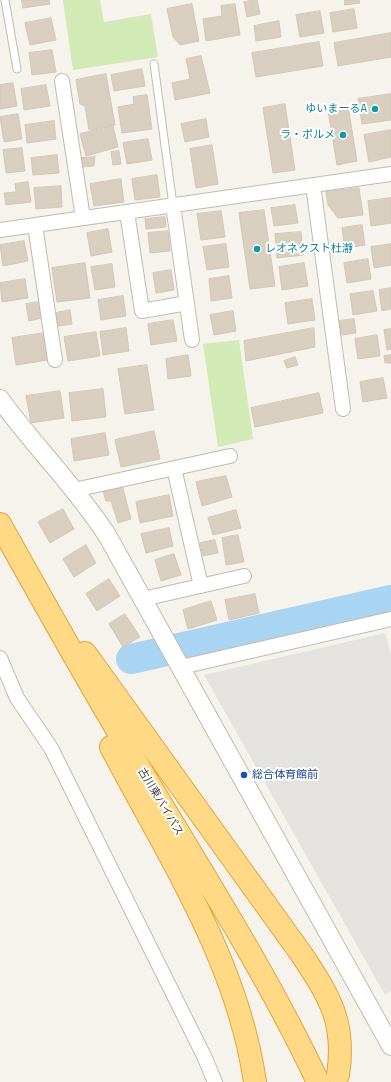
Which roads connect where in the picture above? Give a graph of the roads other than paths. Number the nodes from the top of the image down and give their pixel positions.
1 (5, 0) edge
2 (154, 64) dead end
3 (17, 69) dead end
4 (62, 81) dead end
5 (391, 174) edge
6 (313, 185) junction
7 (173, 205) junction
8 (127, 212) junction
9 (83, 218) junction
10 (35, 225) junction
11 (0, 230) edge
12 (187, 303) junction
13 (192, 340) dead end
14 (55, 360) dead end
15 (0, 399) edge
16 (343, 409) dead end
17 (230, 456) dead end
18 (174, 468) junction
19 (74, 490) junction
20 (0, 524) edge
21 (244, 576) dead end
22 (201, 586) junction
23 (143, 599) junction
24 (46, 606) junction
25 (391, 619) edge
26 (175, 655) junction
27 (0, 658) edge
28 (94, 691) junction
29 (391, 1046) edge
30 (328, 1078) edge
31 (215, 1082) edge
32 (255, 1082) edge

1 - 3 lane
2 - 7 lane
4 - 9 street
5 - 6 street
6 - 7 street
6 - 16 street
7 - 8 street
7 - 12 street
8 - 9 street
8 - 12 street
9 - 10 street
10 - 11 street
10 - 14 street
12 - 13 street
15 - 19 street
17 - 18 street
18 - 19 street
18 - 22 street
19 - 23 street
20 - 24 highway, 古川東バイパス
21 - 22 street
22 - 23 street
23 - 26 street
24 - 28 highway, 古川東バイパス
24 - 30 highway
25 - 26 street
26 - 29 street
27 - 31 street
28 - 30 highway, 古川東バイパス
28 - 32 highway

